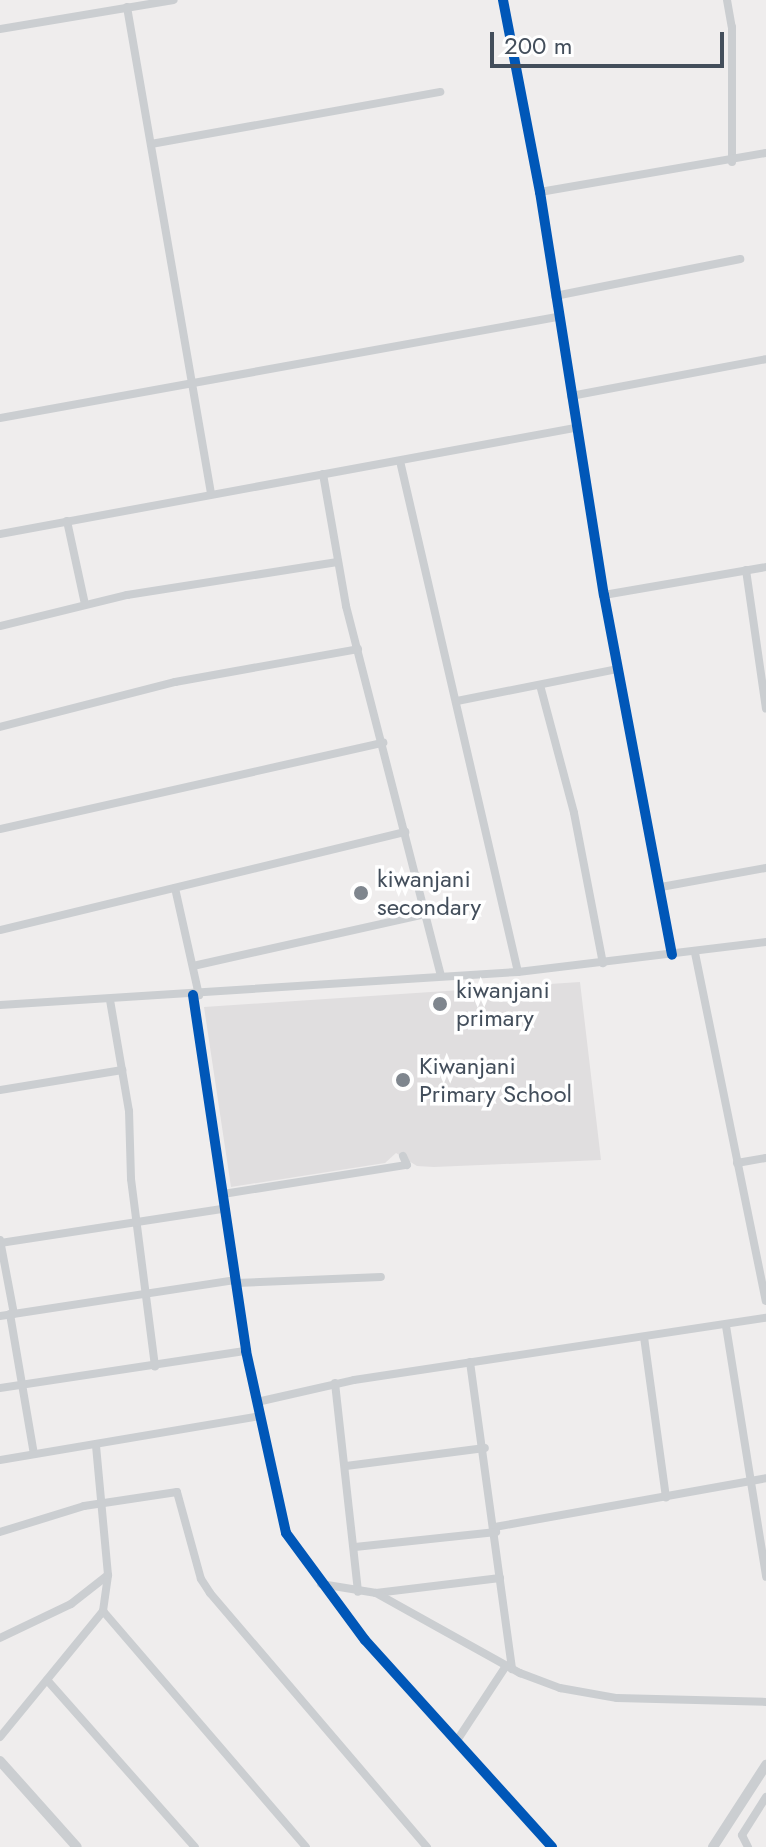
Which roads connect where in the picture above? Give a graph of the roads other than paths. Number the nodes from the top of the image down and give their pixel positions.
1 (174, 0) edge
2 (503, 0) edge
3 (727, 0) edge
4 (162, 1) edge
5 (127, 7) junction
6 (0, 29) edge
7 (440, 92) dead end
8 (151, 144) junction
9 (766, 153) edge
10 (732, 162) junction
11 (540, 192) junction
12 (740, 259) dead end
13 (555, 296) junction
14 (557, 317) junction
15 (766, 359) edge
16 (190, 384) junction
17 (571, 396) junction
18 (0, 418) edge
19 (575, 428) junction
20 (400, 461) junction
21 (323, 474) junction
22 (211, 493) junction
23 (67, 521) junction
24 (0, 534) edge
25 (337, 562) junction
26 (766, 567) edge
27 (746, 570) junction
28 (604, 595) junction
29 (85, 604) junction
30 (0, 626) edge
31 (358, 649) junction
32 (617, 669) junction
33 (540, 685) junction
34 (457, 701) junction
35 (766, 709) edge
36 (0, 727) edge
37 (383, 743) junction
38 (0, 829) edge
39 (405, 832) junction
40 (766, 868) edge
41 (661, 887) junction
42 (175, 888) junction
43 (426, 914) junction
44 (0, 930) edge
45 (766, 942) edge
46 (695, 953) junction
47 (672, 955) junction
48 (603, 963) junction
49 (193, 966) junction
50 (518, 972) junction
51 (441, 976) junction
52 (196, 995) junction
53 (110, 1000) junction
54 (0, 1005) edge
55 (122, 1070) junction
56 (0, 1090) edge
57 (403, 1156) dead end
58 (766, 1158) edge
59 (737, 1163) junction
60 (223, 1194) junction
61 (223, 1209) junction
62 (137, 1224) junction
63 (0, 1242) edge
64 (381, 1277) dead end
65 (236, 1282) junction
66 (147, 1293) junction
67 (766, 1301) edge
68 (12, 1314) junction
69 (0, 1316) edge
70 (766, 1318) edge
71 (726, 1326) junction
72 (644, 1337) junction
73 (246, 1351) junction
74 (470, 1362) junction
75 (155, 1366) junction
76 (335, 1383) junction
77 (24, 1384) junction
78 (0, 1388) edge
79 (257, 1402) junction
80 (260, 1416) junction
81 (96, 1445) junction
82 (485, 1448) junction
83 (34, 1454) junction
84 (0, 1460) edge
85 (346, 1466) junction
86 (766, 1478) edge
87 (751, 1481) junction
88 (666, 1498) junction
89 (100, 1502) junction
90 (496, 1529) junction
91 (0, 1532) edge
92 (355, 1547) junction
93 (108, 1575) junction
94 (766, 1577) edge
95 (500, 1578) junction
96 (320, 1584) junction
97 (358, 1592) junction
98 (376, 1593) junction
99 (103, 1611) junction
100 (0, 1638) edge
101 (509, 1667) junction
102 (47, 1680) junction
103 (766, 1702) edge
104 (0, 1737) edge
105 (456, 1742) junction
106 (0, 1761) edge
107 (766, 1765) edge
108 (766, 1797) edge
109 (77, 1847) edge
110 (195, 1847) edge
111 (306, 1847) edge
112 (427, 1847) edge
113 (552, 1847) edge
114 (713, 1847) edge
115 (748, 1847) edge

1 - 4 street
2 - 11 street
3 - 10 street
4 - 5 street
5 - 6 street
5 - 8 street
7 - 8 street
8 - 16 street
9 - 10 street
10 - 11 street
11 - 13 street
12 - 13 street
13 - 14 street
14 - 16 street
14 - 17 street
15 - 17 street
16 - 18 street
16 - 22 street
17 - 19 street
19 - 20 street
19 - 28 street
20 - 21 street
20 - 34 street
21 - 22 street
21 - 25 street
22 - 23 street
23 - 24 street
23 - 29 street
25 - 29 street
25 - 31 street
26 - 27 street
27 - 28 street
27 - 35 street
28 - 32 street
29 - 30 street
31 - 36 street
31 - 37 street
32 - 33 street
32 - 41 street
33 - 34 street
33 - 48 street
34 - 50 street
37 - 38 street
37 - 39 street
39 - 42 street
39 - 43 street
40 - 41 street
41 - 47 street
42 - 44 street
42 - 49 street
43 - 49 street
43 - 51 street
45 - 46 street
46 - 47 street
46 - 59 street
47 - 48 street
48 - 50 street
49 - 52 street
50 - 51 street
51 - 52 street
52 - 53 street
52 - 60 street
53 - 54 street
53 - 55 street
55 - 56 street
55 - 62 street
57 - 60 street
58 - 59 street
59 - 67 street
60 - 61 street
61 - 62 street
61 - 65 street
62 - 63 street
62 - 66 street
63 - 68 street
64 - 65 street
65 - 66 street
65 - 73 street
66 - 68 street
66 - 75 street
68 - 69 street
68 - 77 street
70 - 71 street
71 - 72 street
71 - 87 street
72 - 74 street
72 - 88 street
73 - 75 street
73 - 79 street
74 - 76 street
74 - 82 street
75 - 77 street
76 - 79 street
76 - 85 street
77 - 78 street
77 - 83 street
79 - 80 street
80 - 81 street
80 - 96 street
81 - 83 street
81 - 89 street
82 - 85 street
82 - 90 street
83 - 84 street
85 - 92 street
86 - 87 street
87 - 88 street
87 - 94 street
88 - 90 street
89 - 91 street
89 - 93 street
89 - 112 street
90 - 92 street
90 - 95 street
92 - 97 street
93 - 99 street
93 - 100 street
95 - 98 street
95 - 101 street
96 - 97 street
96 - 105 street
97 - 98 street
98 - 101 street
99 - 102 street
99 - 111 street
101 - 103 street
101 - 105 street
102 - 104 street
102 - 110 street
105 - 113 street
106 - 109 street
107 - 114 street
108 - 115 street

